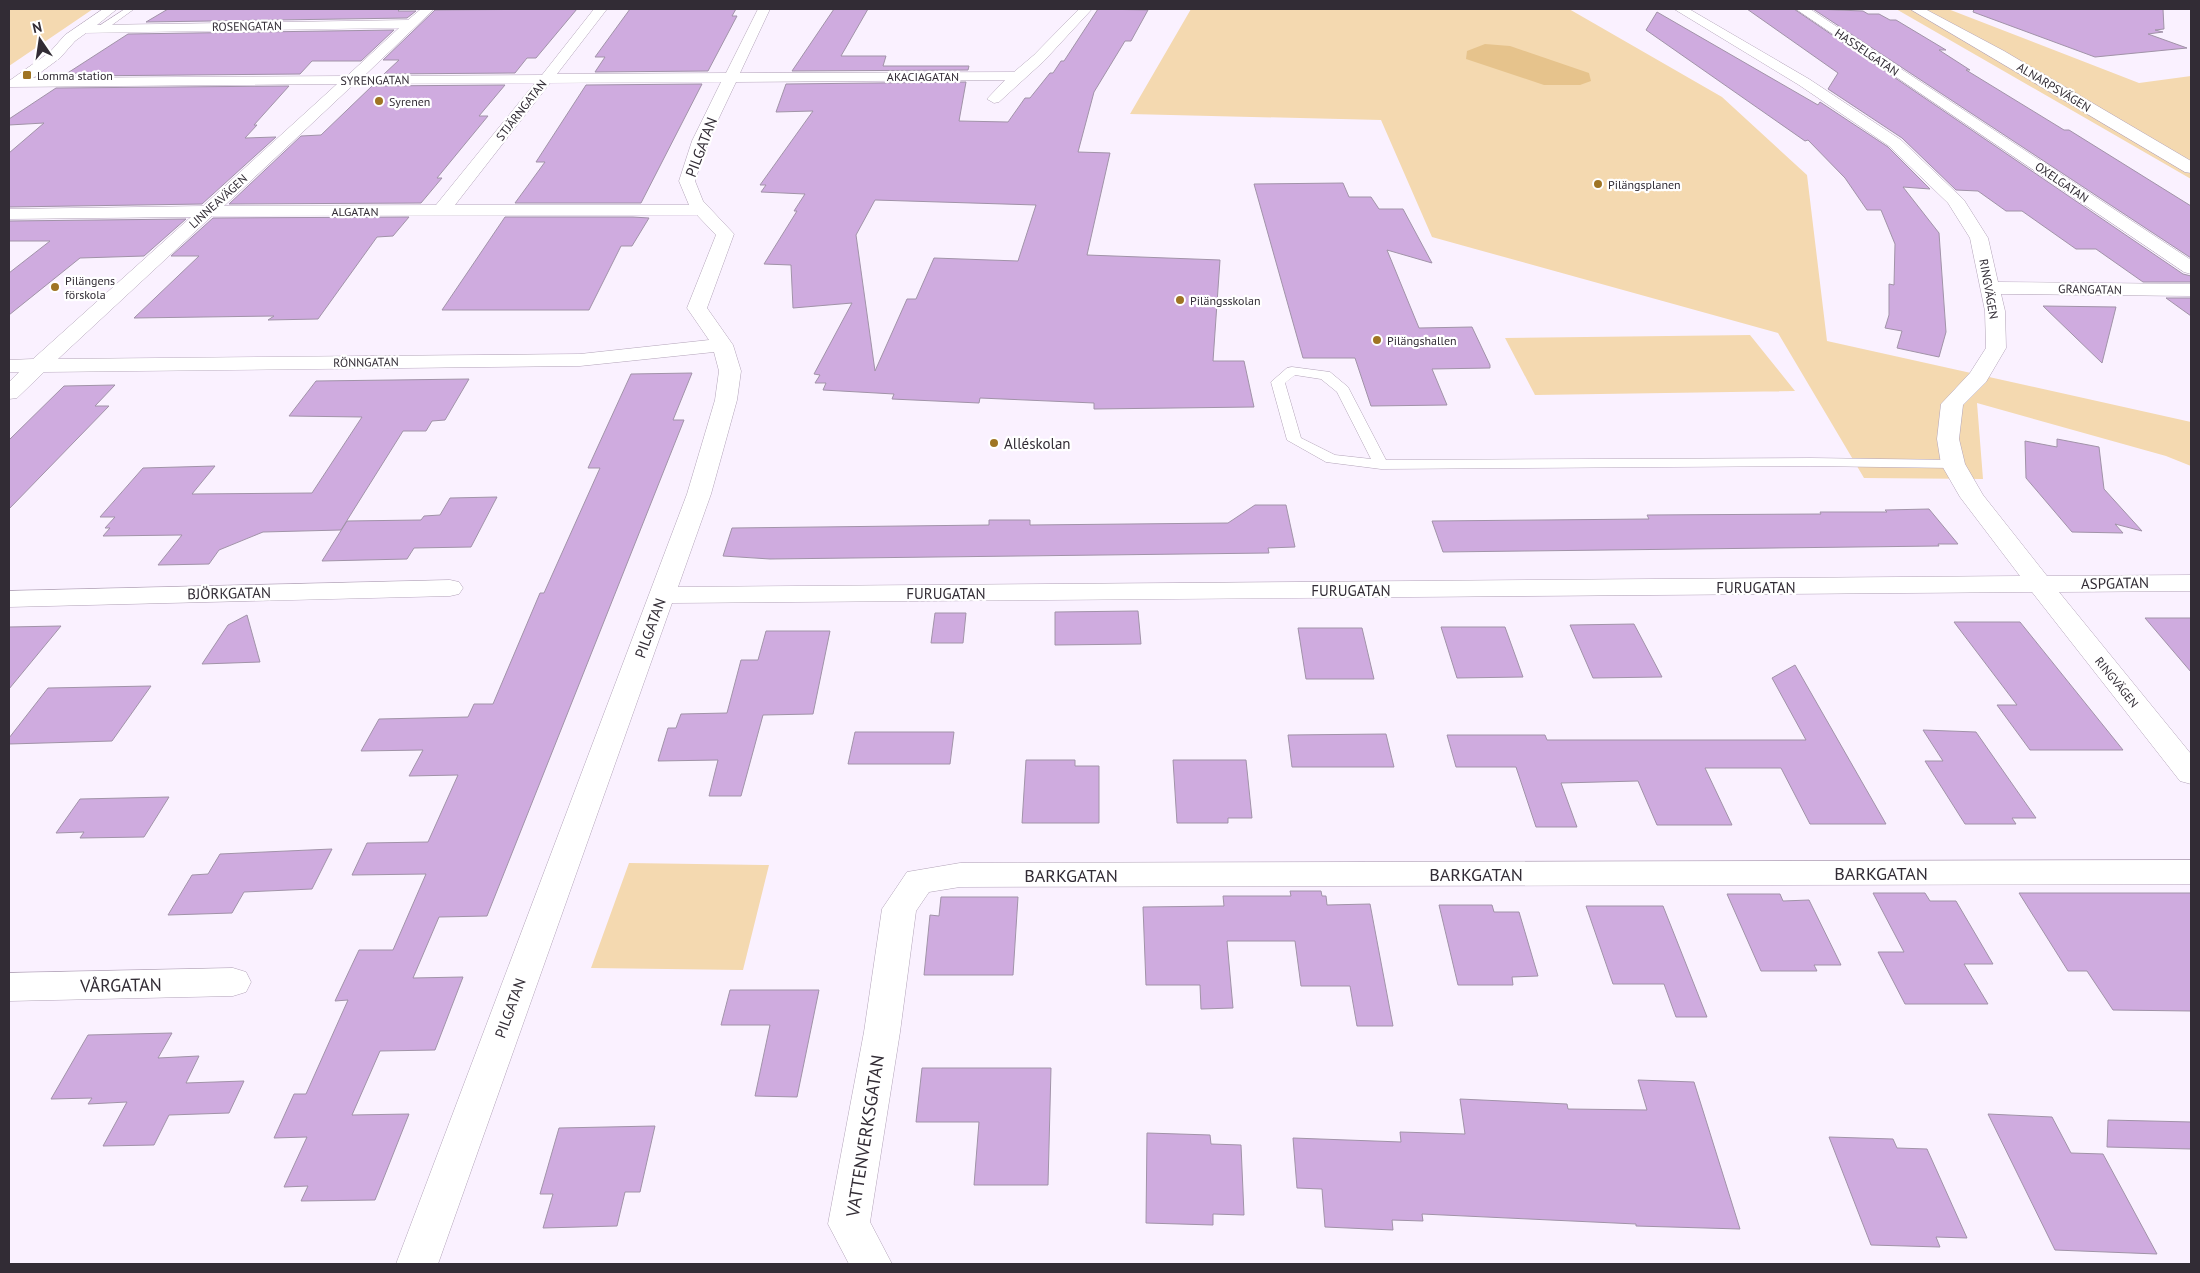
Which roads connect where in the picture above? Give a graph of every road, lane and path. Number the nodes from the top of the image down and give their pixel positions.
1 (111, 9) edge
2 (130, 9) edge
3 (428, 9) edge
4 (601, 9) edge
5 (764, 9) edge
6 (1086, 9) edge
7 (1680, 9) edge
8 (1802, 9) edge
9 (1916, 9) edge
10 (412, 24) junction
11 (102, 28) junction
12 (82, 29) junction
13 (732, 76) junction
14 (1018, 76) junction
15 (546, 78) junction
16 (351, 80) junction
17 (13, 85) edge
18 (1933, 96) joint
19 (994, 99) dead end
20 (2191, 168) edge
21 (702, 210) junction
22 (206, 211) junction
23 (441, 211) junction
24 (9, 214) edge
25 (2191, 268) edge
26 (1989, 288) junction
27 (2191, 290) edge
28 (723, 345) junction
29 (9, 366) edge
30 (39, 366) junction
31 (9, 393) edge
32 (1953, 464) junction
33 (1381, 465) junction
34 (2191, 583) edge
35 (2039, 584) junction
36 (450, 588) dead end
37 (662, 595) junction
38 (9, 598) edge
39 (2191, 774) edge
40 (2191, 872) edge
41 (233, 982) dead end
42 (9, 987) edge
43 (882, 1032) joint
44 (417, 1264) edge
45 (871, 1264) edge

1 - 12 street
2 - 11 lane
3 - 10 street, LINNEAVÄGEN
4 - 15 street, STJÄRNGATAN
5 - 13 street, PILGATAN
6 - 14 street
7 - 26 street, RINGVÄGEN
8 - 18 street, HASSELGATAN
9 - 20 street, ALNARPSVÄGEN
10 - 11 street, ROSENGATAN
10 - 16 street, LINNEAVÄGEN
11 - 12 street, ROSENGATAN
12 - 17 street
13 - 14 street, AKACIAGATAN
13 - 15 street, SYRENGATAN
13 - 21 street, PILGATAN
14 - 19 street
15 - 16 street, SYRENGATAN
15 - 23 street, STJÄRNGATAN
16 - 17 street, SYRENGATAN
16 - 22 street, LINNEAVÄGEN
18 - 25 street, OXELGATAN
21 - 23 street, ALGATAN
21 - 28 street, PILGATAN
22 - 23 street, ALGATAN
22 - 24 street, ALGATAN
22 - 30 street, LINNEAVÄGEN
26 - 27 street, GRANGATAN
26 - 32 street, RINGVÄGEN
28 - 30 street, RÖNNGATAN
28 - 37 street, PILGATAN
29 - 30 street, RÖNNGATAN
30 - 31 street, LINNEAVÄGEN
32 - 33 lane
32 - 35 street, RINGVÄGEN
33 - 33 lane
34 - 35 street, ASPGATAN
35 - 37 street, FURUGATAN
35 - 39 street, RINGVÄGEN
36 - 38 street, BJÖRKGATAN
37 - 44 street, PILGATAN
40 - 43 street, BARKGATAN
41 - 42 street, VÅRGATAN
43 - 45 street, VATTENVERKSGATAN

